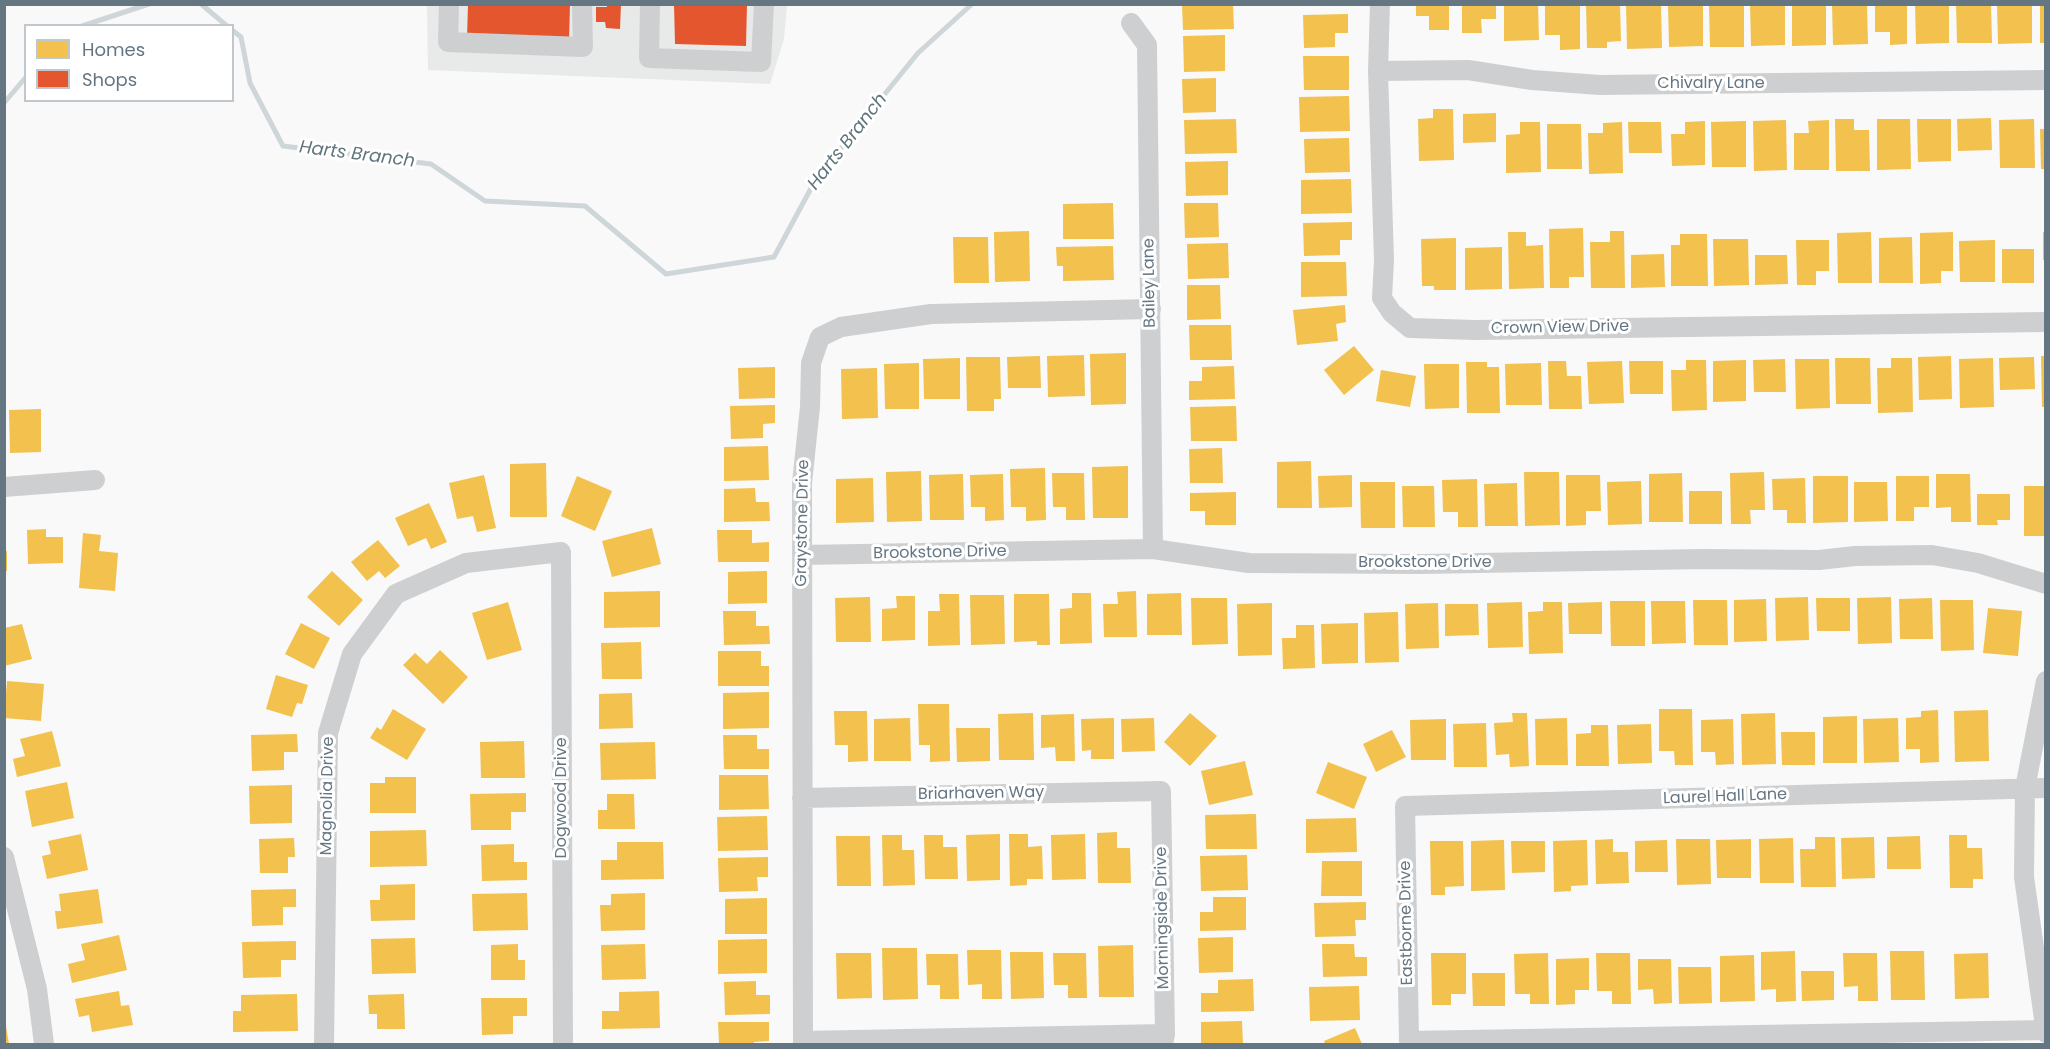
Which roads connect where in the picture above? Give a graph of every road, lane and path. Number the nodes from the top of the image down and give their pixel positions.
1 (449, 4) edge
2 (582, 4) edge
3 (650, 4) edge
4 (764, 4) edge
5 (1380, 4) edge
6 (1131, 23) dead end
7 (1378, 71) junction
8 (2046, 80) edge
9 (1151, 309) junction
10 (2046, 322) edge
11 (95, 480) dead end
12 (4, 487) edge
13 (1153, 549) junction
14 (561, 552) joint
15 (802, 555) junction
16 (2046, 584) edge
17 (2046, 681) edge
18 (2025, 788) junction
19 (2046, 788) edge
20 (1161, 791) joint
21 (802, 798) junction
22 (1405, 806) joint
23 (4, 857) edge
24 (2045, 1031) edge
25 (1164, 1039) edge
26 (803, 1043) edge
27 (45, 1044) edge
28 (324, 1044) edge
29 (563, 1044) edge

1 - 2 street
3 - 4 street
5 - 7 street, Crown View Drive
6 - 9 street, Bailey Lane
7 - 8 street, Chivalry Lane
7 - 10 street, Crown View Drive
9 - 13 street, Bailey Lane
9 - 15 street, Graystone Drive
11 - 12 street
13 - 15 street, Brookstone Drive
13 - 16 street, Brookstone Drive
14 - 28 street, Magnolia Drive
14 - 29 street, Dogwood Drive
15 - 21 street, Graystone Drive
17 - 18 street
18 - 19 street, Laurel Hall Lane
18 - 22 street, Laurel Hall Lane
18 - 24 street
20 - 21 street, Briarhaven Way
20 - 25 street, Morningside Drive
21 - 26 street, Graystone Drive
22 - 24 street, Eastborne Drive
23 - 27 street
25 - 26 street

